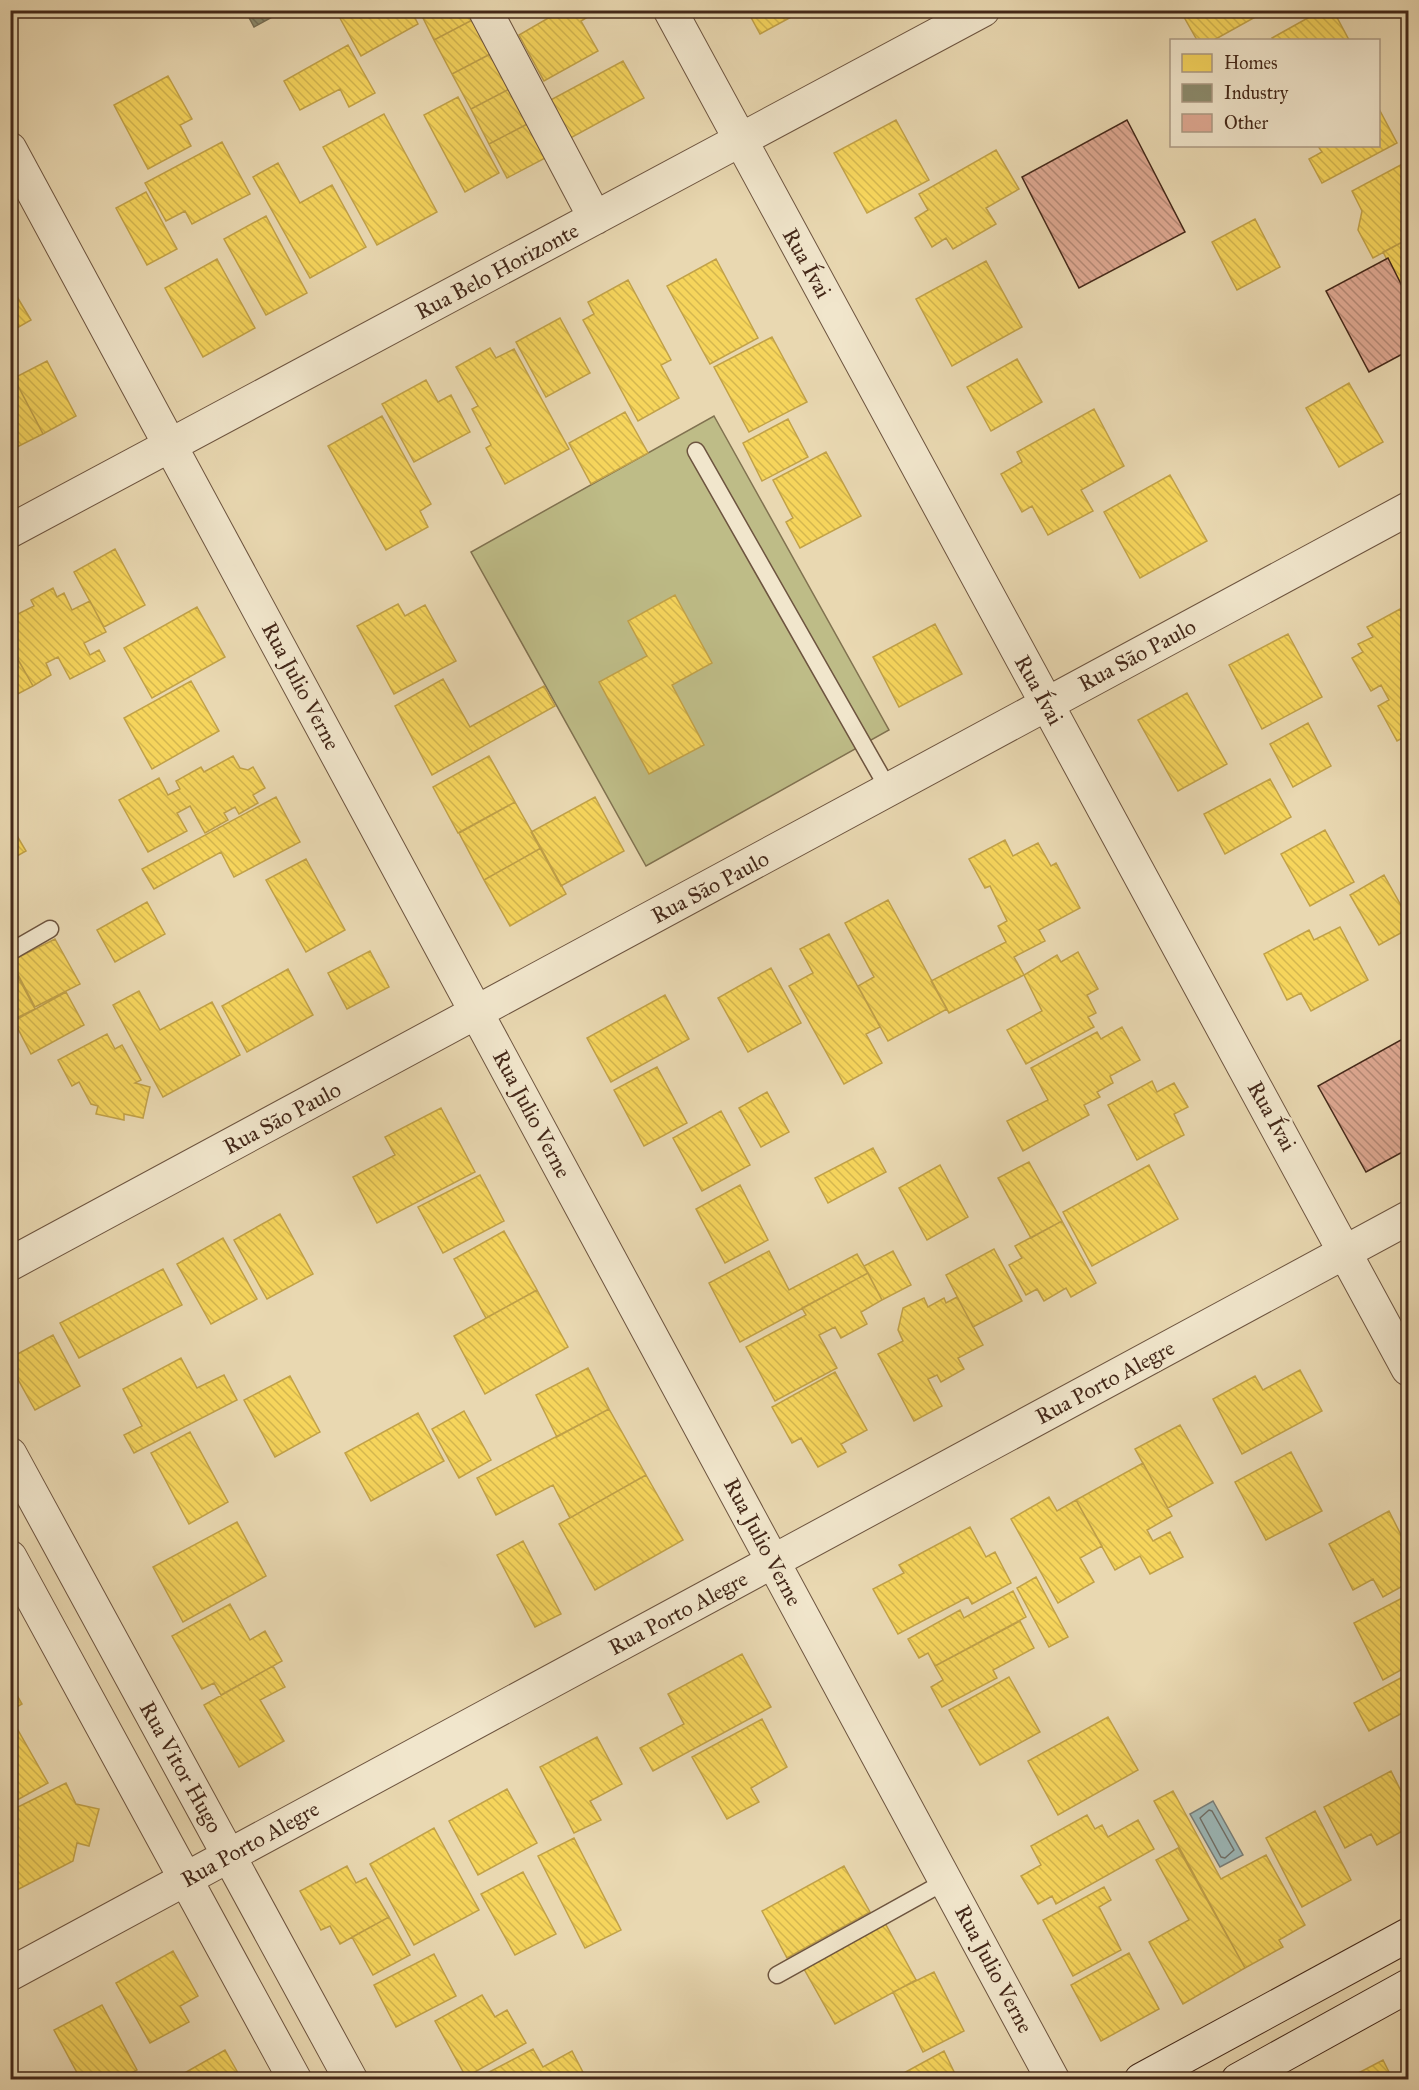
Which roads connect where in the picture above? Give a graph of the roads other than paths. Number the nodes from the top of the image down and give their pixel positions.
1 (485, 10) edge
2 (670, 10) edge
3 (983, 10) edge
4 (741, 140) junction
5 (10, 149) edge
6 (595, 218) junction
7 (171, 445) junction
8 (696, 451) dead end
9 (1408, 508) edge
10 (10, 531) edge
11 (1047, 704) junction
12 (889, 790) junction
13 (50, 929) dead end
14 (10, 952) edge
15 (477, 1012) junction
16 (1408, 1218) edge
17 (1346, 1252) junction
18 (10, 1264) edge
19 (1408, 1369) edge
20 (10, 1454) edge
21 (10, 1557) edge
22 (773, 1561) junction
23 (229, 1855) junction
24 (186, 1879) junction
25 (946, 1881) junction
26 (1408, 1935) edge
27 (10, 1974) edge
28 (777, 1975) dead end
29 (1408, 1986) edge
30 (295, 2079) edge
31 (351, 2079) edge
32 (1053, 2079) edge
33 (1141, 2079) edge
34 (1238, 2079) edge

1 - 6 street
2 - 4 street, Rua Ívai
3 - 4 street, Rua Belo Horizonte
4 - 6 street, Rua Belo Horizonte
4 - 11 street, Rua Ívai
5 - 7 street, Rua Julio Verne
6 - 7 street, Rua Belo Horizonte
7 - 10 street, Rua Belo Horizonte
7 - 15 street, Rua Julio Verne
8 - 12 lane
9 - 11 street, Rua São Paulo
11 - 12 street, Rua São Paulo
11 - 17 street, Rua Ívai
12 - 15 street, Rua São Paulo
13 - 14 lane
15 - 18 street, Rua São Paulo
15 - 22 street, Rua Julio Verne
16 - 17 street, Rua Porto Alegre
17 - 19 street, Rua Ívai
17 - 22 street, Rua Porto Alegre
20 - 23 street, Rua Vitor Hugo
21 - 24 street
22 - 23 street, Rua Porto Alegre
22 - 25 street, Rua Julio Verne
23 - 24 street, Rua Porto Alegre
23 - 31 street, Rua Vitor Hugo
24 - 27 street, Rua Porto Alegre
24 - 30 street
25 - 28 lane
25 - 32 street, Rua Julio Verne
26 - 33 street
29 - 34 street

